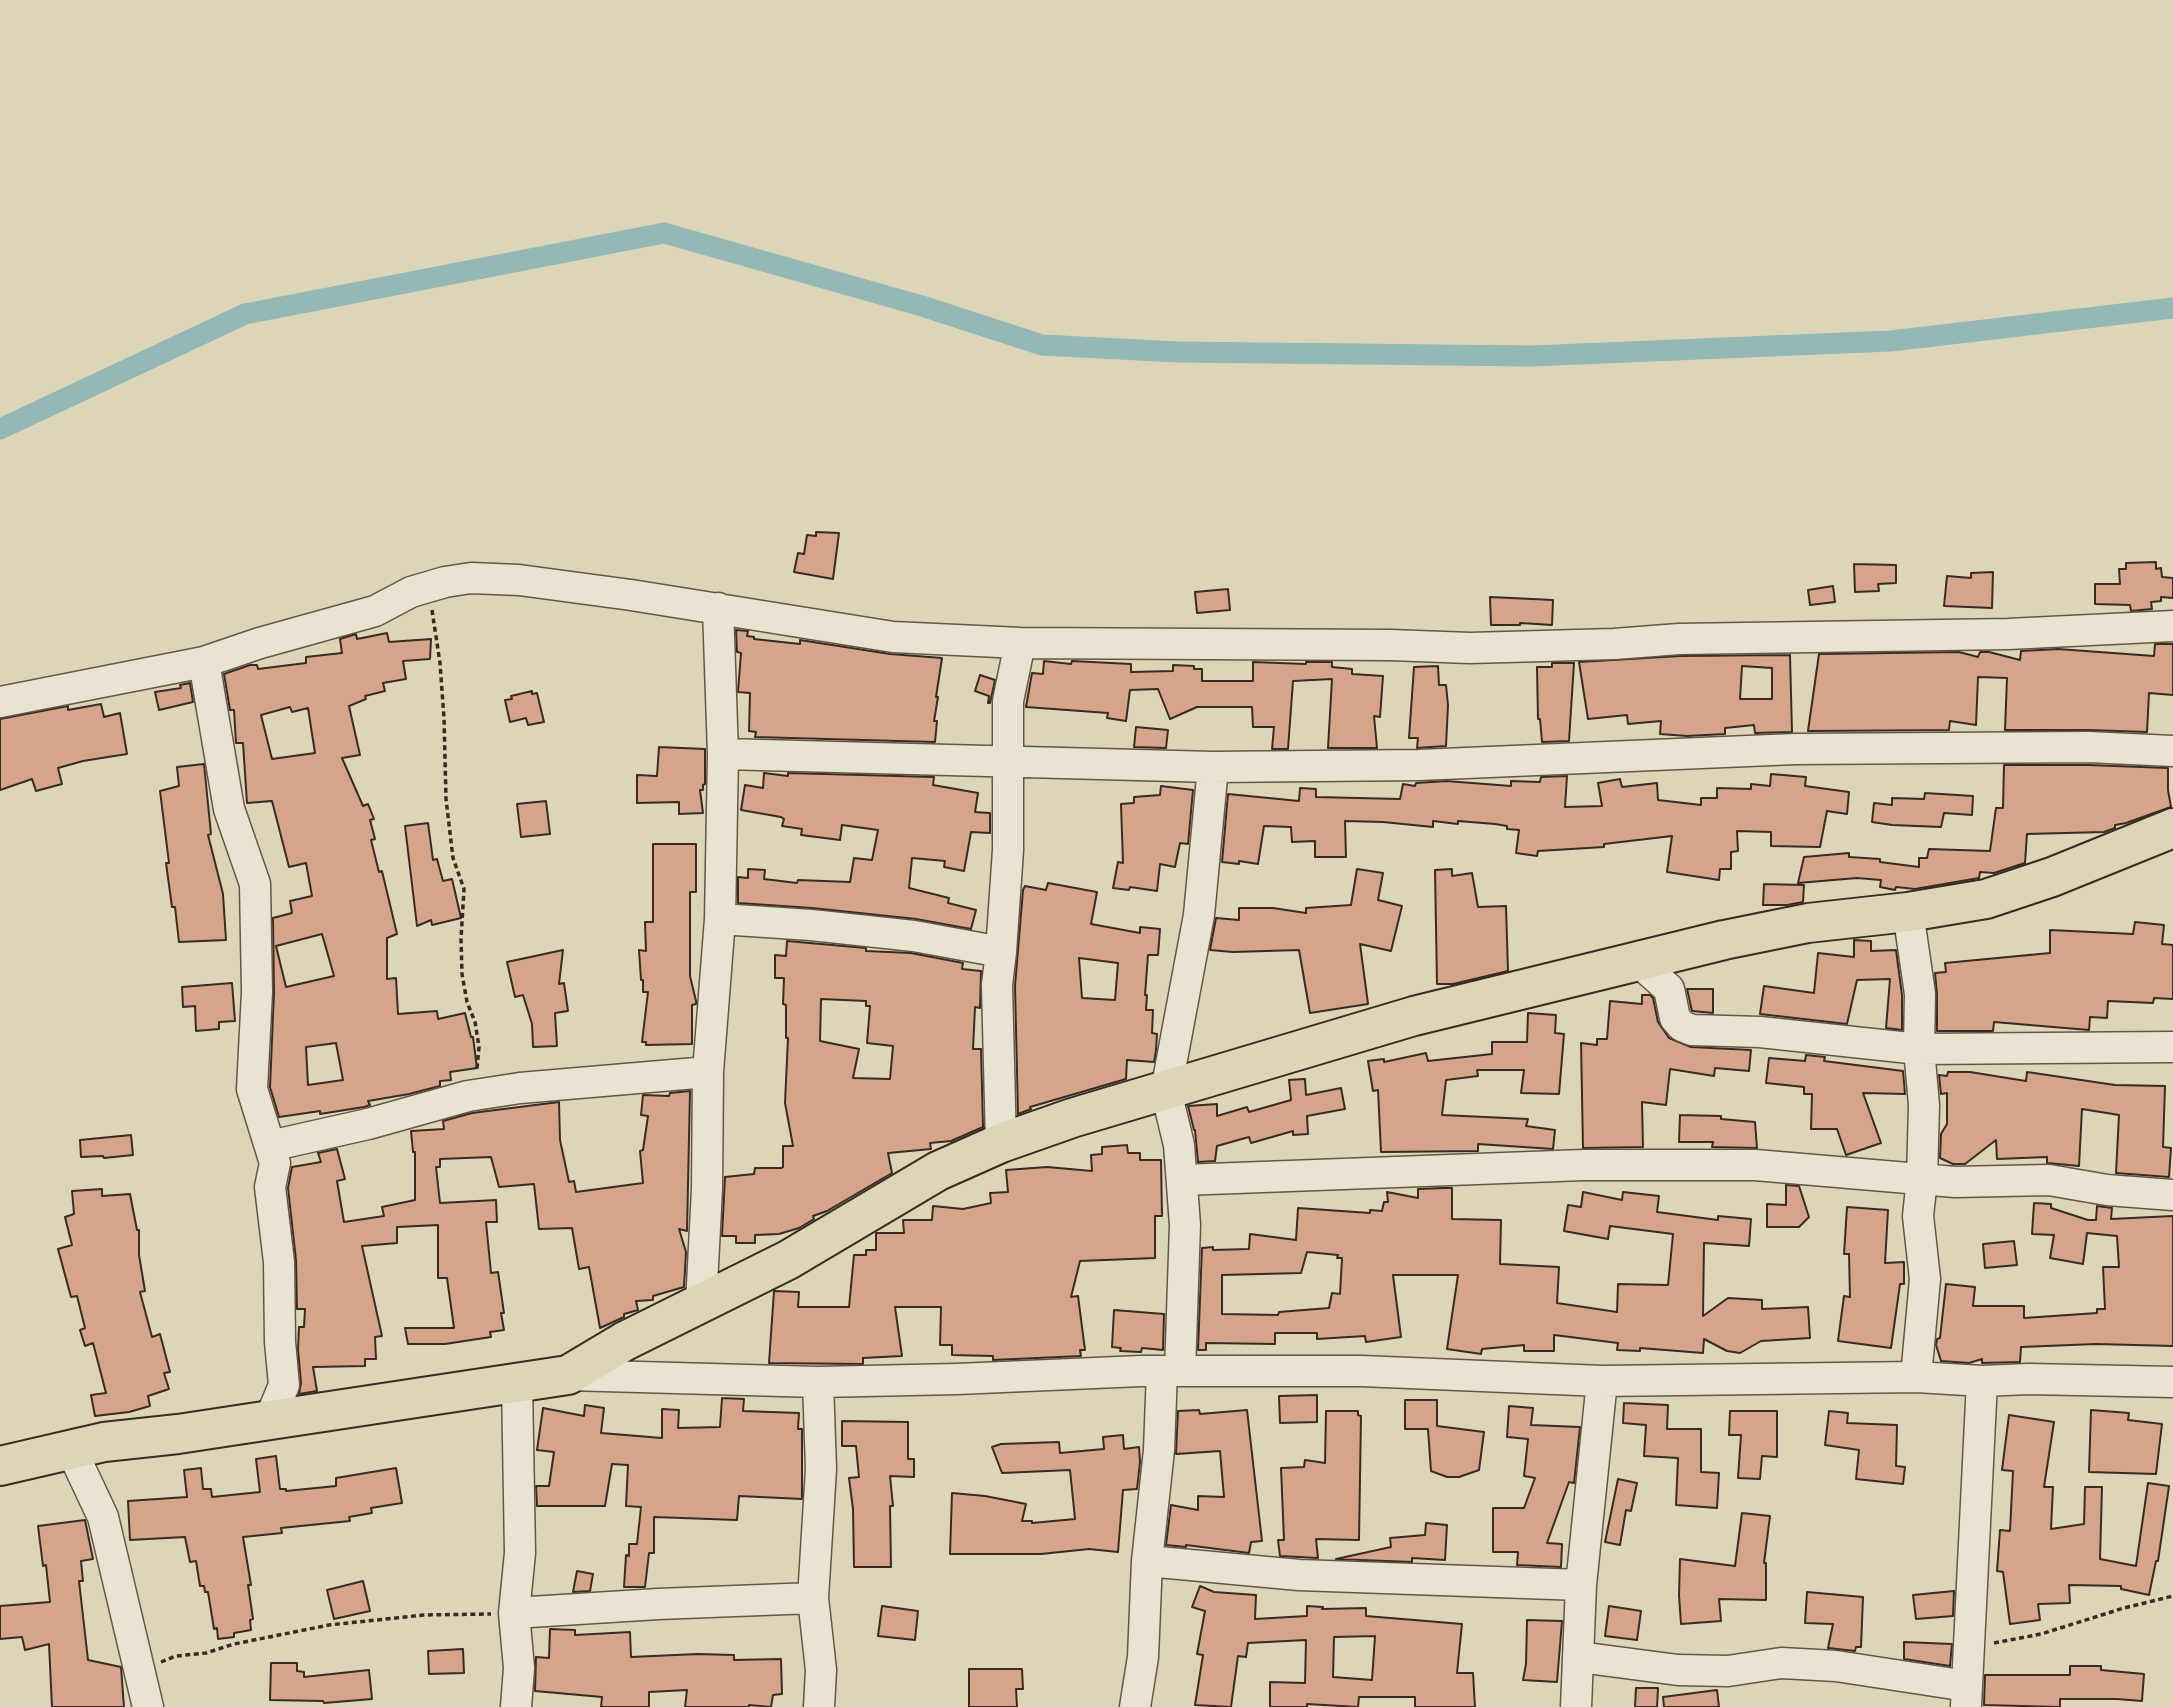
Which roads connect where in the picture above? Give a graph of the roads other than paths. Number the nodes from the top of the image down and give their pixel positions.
1 (718, 608) junction
2 (2173, 625) edge
3 (1020, 643) junction
4 (204, 662) junction
5 (0, 702) edge
6 (2173, 751) edge
7 (723, 754) junction
8 (1007, 760) junction
9 (1213, 767) junction
10 (2173, 828) edge
11 (1908, 912) junction
12 (720, 919) junction
13 (1001, 952) junction
14 (1639, 962) junction
15 (2173, 1048) edge
16 (1919, 1049) junction
17 (708, 1072) junction
18 (1166, 1091) junction
19 (1000, 1143) junction
20 (270, 1146) junction
21 (1922, 1179) junction
22 (1182, 1180) junction
23 (2173, 1195) edge
24 (701, 1304) junction
25 (1171, 1371) junction
26 (568, 1375) junction
27 (1916, 1377) junction
28 (1602, 1381) junction
29 (1982, 1381) junction
30 (818, 1382) junction
31 (2173, 1382) edge
32 (516, 1384) junction
33 (270, 1419) junction
34 (71, 1449) junction
35 (0, 1466) edge
36 (1147, 1561) junction
37 (1581, 1585) junction
38 (813, 1598) junction
39 (514, 1613) junction
40 (1579, 1657) junction
41 (1967, 1697) edge
42 (148, 1707) edge
43 (516, 1707) edge
44 (819, 1707) edge
45 (1135, 1707) edge
46 (1576, 1707) edge

1 - 3 street
1 - 4 street
1 - 7 street
2 - 3 street
3 - 8 street
4 - 5 street
4 - 20 street
6 - 9 street
7 - 8 street
7 - 12 street
8 - 9 street
8 - 13 street
9 - 18 street
10 - 11 main road
11 - 14 main road
11 - 16 street
12 - 13 street
12 - 17 street
13 - 19 street
14 - 16 street
14 - 18 main road
15 - 16 street
16 - 21 street
17 - 20 street
17 - 24 street
18 - 19 main road
18 - 22 street
19 - 24 main road
20 - 33 street
21 - 22 street
21 - 23 street
21 - 27 street
22 - 25 street
24 - 26 main road
25 - 28 street
25 - 30 street
25 - 36 street
26 - 30 street
26 - 32 main road
27 - 28 street
27 - 29 street
28 - 37 street
29 - 31 street
29 - 41 street
30 - 38 street
32 - 33 main road
32 - 39 street
33 - 34 main road
34 - 35 main road
34 - 42 street
36 - 37 street
36 - 45 street
37 - 40 street
38 - 39 street
38 - 44 street
39 - 43 street
40 - 41 street
40 - 46 street

